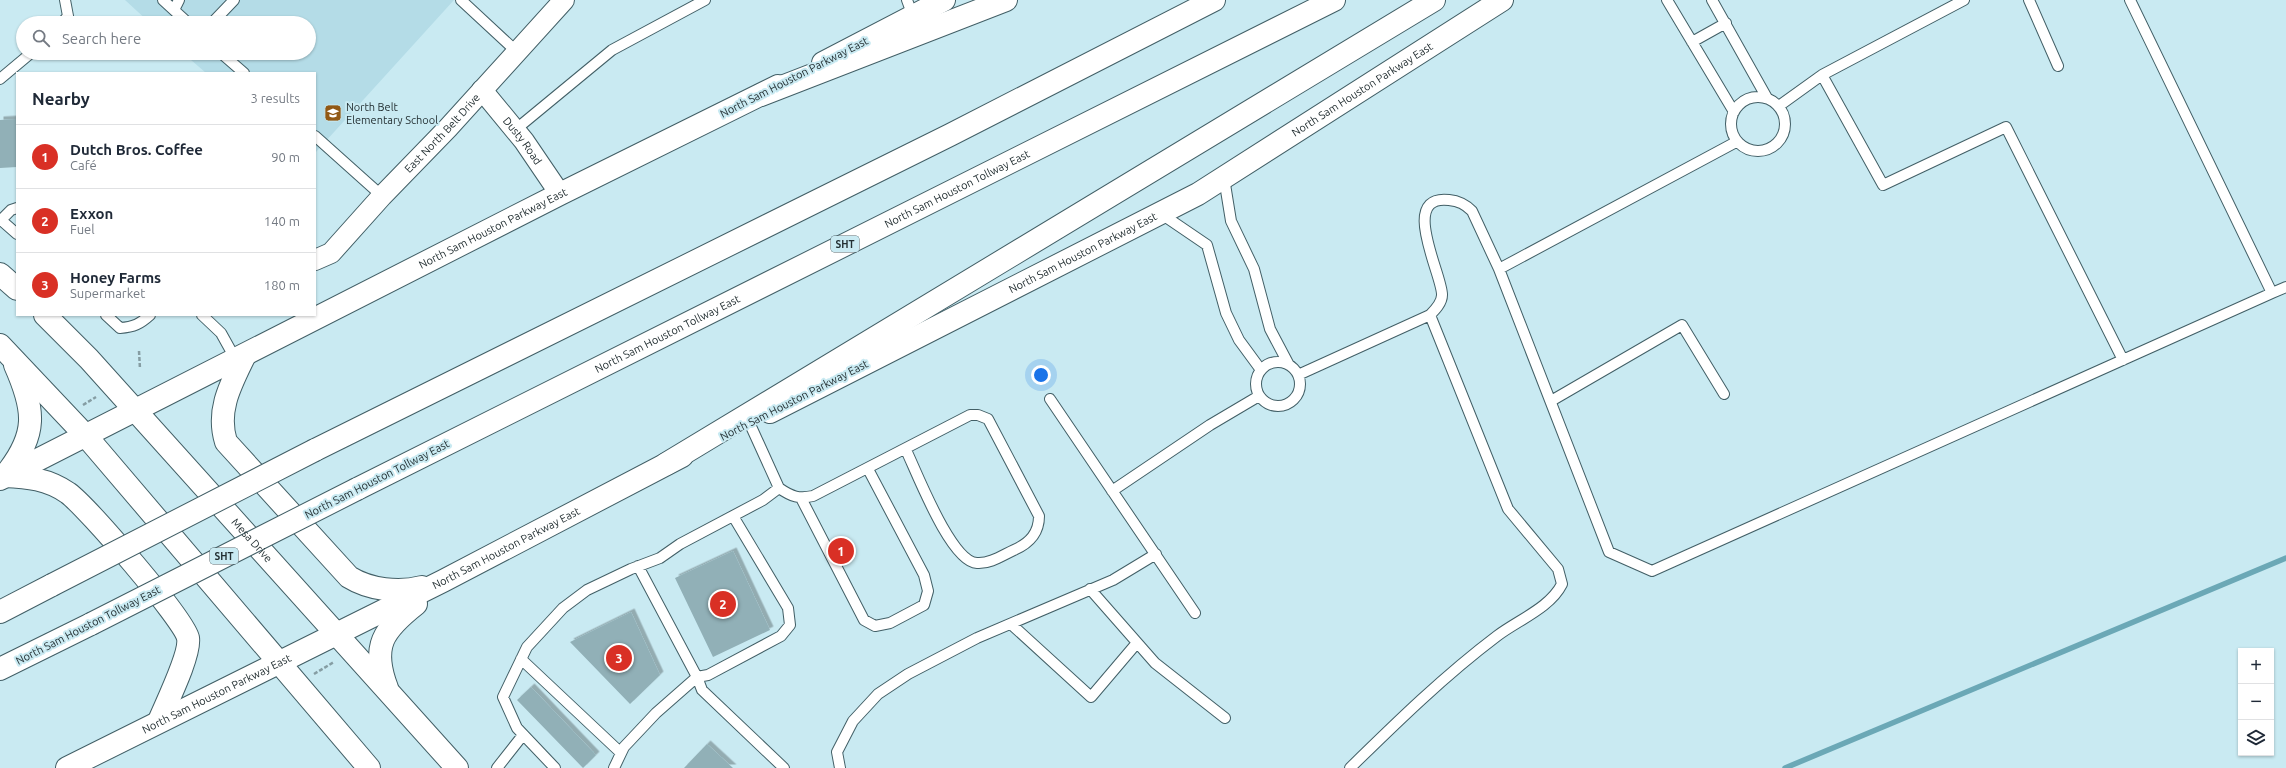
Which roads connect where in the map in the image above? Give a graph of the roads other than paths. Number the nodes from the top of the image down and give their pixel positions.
1 (65, 0) edge
2 (163, 0) edge
3 (179, 0) edge
4 (234, 0) edge
5 (461, 0) edge
6 (564, 0) edge
7 (705, 0) edge
8 (944, 0) edge
9 (1006, 0) edge
10 (1214, 0) edge
11 (1334, 0) edge
12 (1434, 0) edge
13 (1502, 0) edge
14 (1667, 0) edge
15 (1712, 0) edge
16 (1964, 0) edge
17 (2029, 0) edge
18 (2130, 0) edge
19 (174, 10) junction
20 (68, 16) edge
21 (180, 16) edge
22 (219, 16) edge
23 (913, 16) edge
24 (1726, 23) junction
25 (1692, 42) junction
26 (517, 52) junction
27 (23, 60) edge
28 (229, 60) edge
29 (2058, 66) dead end
30 (243, 72) edge
31 (1822, 75) junction
32 (0, 79) edge
33 (482, 90) junction
34 (1767, 98) junction
35 (1779, 106) junction
36 (1734, 112) junction
37 (515, 130) junction
38 (316, 137) edge
39 (1736, 142) junction
40 (1224, 178) junction
41 (560, 194) junction
42 (382, 196) junction
43 (16, 208) edge
44 (1160, 214) junction
45 (0, 220) edge
46 (16, 233) edge
47 (316, 260) edge
48 (1499, 269) junction
49 (0, 274) edge
50 (2286, 287) edge
51 (16, 288) edge
52 (2272, 293) junction
53 (1430, 315) junction
54 (46, 316) edge
55 (108, 316) edge
56 (149, 316) edge
57 (203, 316) edge
58 (6, 351) edge
59 (240, 357) junction
60 (2123, 360) junction
61 (1289, 365) junction
62 (1260, 370) junction
63 (1298, 375) junction
64 (1724, 394) dead end
65 (1258, 396) junction
66 (1050, 399) dead end
67 (1551, 401) junction
68 (134, 410) junction
69 (749, 422) junction
70 (86, 436) junction
71 (906, 450) junction
72 (666, 464) junction
73 (868, 469) junction
74 (2, 478) edge
75 (780, 488) junction
76 (1112, 491) junction
77 (801, 498) junction
78 (733, 516) junction
79 (1156, 554) junction
80 (638, 566) junction
81 (443, 581) junction
82 (1090, 590) junction
83 (0, 612) edge
84 (1196, 613) dead end
85 (1011, 624) junction
86 (335, 635) junction
87 (1136, 644) junction
88 (521, 659) junction
89 (281, 662) junction
90 (0, 669) edge
91 (697, 678) junction
92 (389, 693) junction
93 (1225, 718) dead end
94 (159, 721) junction
95 (524, 735) junction
96 (621, 753) junction
97 (67, 768) edge
98 (369, 768) edge
99 (457, 768) edge
100 (497, 768) edge
101 (555, 768) edge
102 (614, 768) edge
103 (784, 768) edge
104 (840, 768) edge
105 (1350, 768) edge

1 - 20 lane
2 - 19 lane
3 - 19 lane
4 - 22 lane
5 - 26 lane
6 - 26 street, East North Belt Drive
7 - 37 lane
8 - 23 main road
9 - 23 main road
10 - 83 main road, bridge
11 - 90 main road, North Sam Houston Tollway East / SHT, bridge
12 - 72 main road
13 - 40 main road, North Sam Houston Parkway East
14 - 25 lane
15 - 24 lane
16 - 31 lane
17 - 29 lane
18 - 52 lane
19 - 21 lane
23 - 41 main road, North Sam Houston Parkway East
24 - 25 lane
24 - 34 lane
25 - 36 lane
26 - 33 street, East North Belt Drive
27 - 32 lane
28 - 30 lane
31 - 35 lane
31 - 60 lane
33 - 37 street, Dusty Road
33 - 42 street, East North Belt Drive
34 - 35 lane
34 - 36 lane
35 - 39 lane
36 - 39 lane
37 - 41 street, Dusty Road
38 - 42 lane
39 - 48 lane
40 - 44 main road, North Sam Houston Parkway East
40 - 61 lane
41 - 59 main road, North Sam Houston Parkway East
42 - 47 street, East North Belt Drive
43 - 45 lane
44 - 62 lane
44 - 69 main road, North Sam Houston Parkway East
45 - 46 lane
48 - 53 lane
48 - 67 lane
49 - 51 main road
50 - 52 lane
52 - 60 lane
53 - 63 lane
53 - 105 lane
54 - 68 main road, Mesa Drive
55 - 56 lane
57 - 59 lane
58 - 70 main road
58 - 74 main road
59 - 68 main road, North Sam Houston Parkway East
59 - 81 main road
60 - 67 lane
61 - 62 lane
61 - 63 lane
62 - 65 lane
63 - 65 lane
64 - 67 lane
65 - 76 lane
66 - 76 lane
68 - 70 main road, North Sam Houston Parkway East
68 - 86 main road, Mesa Drive
69 - 72 main road, North Sam Houston Parkway East
69 - 75 lane
70 - 74 main road, North Sam Houston Parkway East
70 - 89 main road
71 - 71 lane
71 - 73 lane
72 - 81 main road, North Sam Houston Parkway East
73 - 77 lane
73 - 77 lane
74 - 94 main road
75 - 77 lane
75 - 78 lane
76 - 79 lane
78 - 80 lane
78 - 91 lane
79 - 82 lane
79 - 84 lane
80 - 88 lane
80 - 91 lane
81 - 86 main road, North Sam Houston Parkway East
81 - 92 main road
82 - 85 lane
82 - 87 lane
85 - 87 lane
85 - 104 lane
86 - 89 main road, North Sam Houston Parkway East
86 - 92 main road, Mesa Drive
87 - 93 lane
88 - 95 lane
88 - 96 lane
89 - 94 main road, North Sam Houston Parkway East
89 - 98 main road
91 - 96 lane
91 - 103 lane
92 - 99 main road, Mesa Drive
94 - 97 main road, North Sam Houston Parkway East
95 - 100 lane
95 - 101 lane
96 - 102 lane

